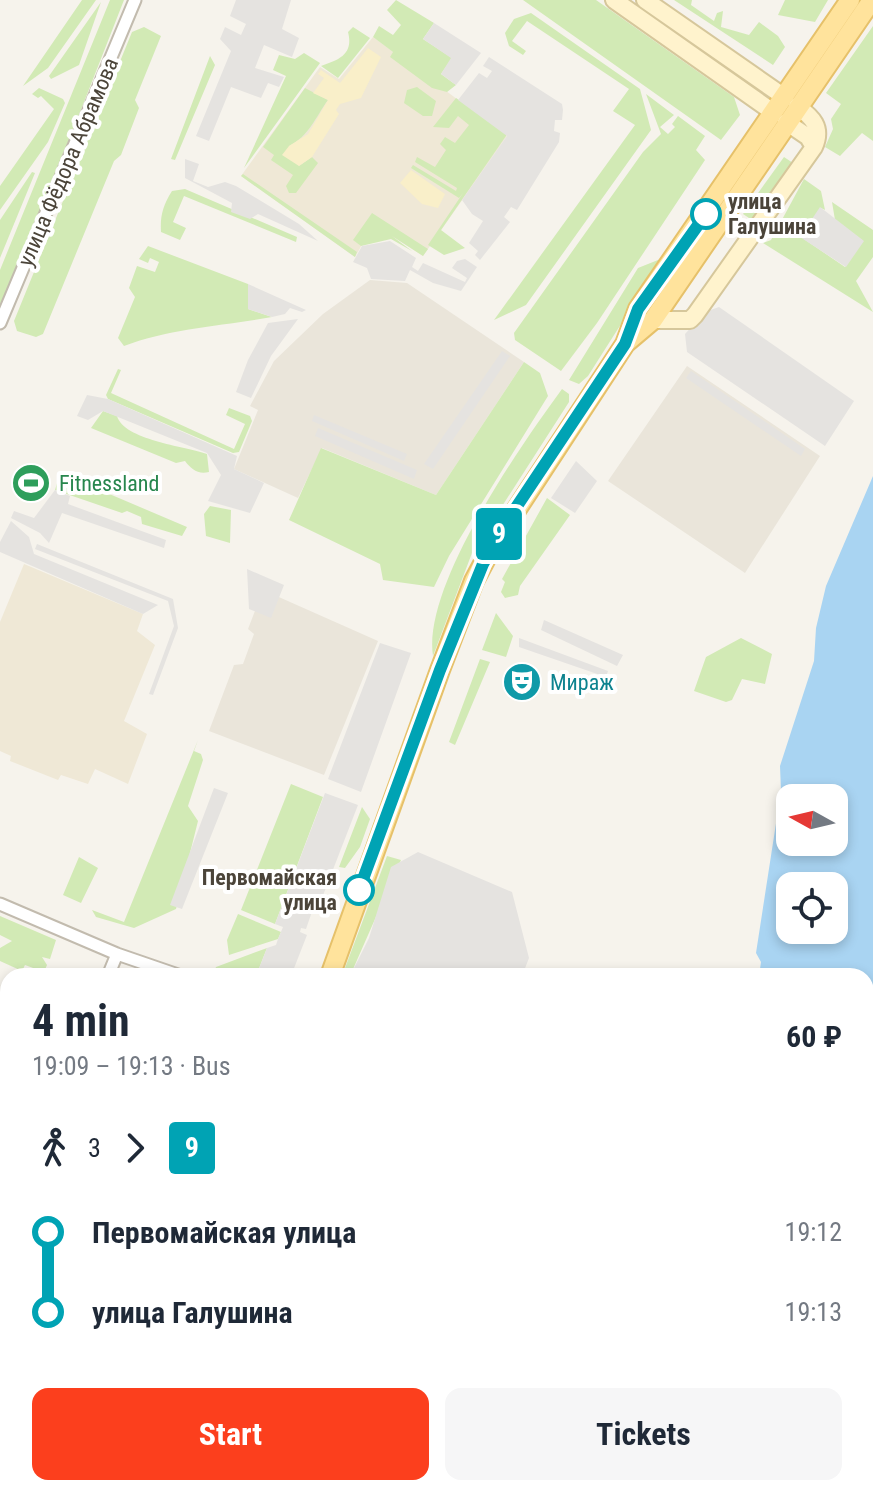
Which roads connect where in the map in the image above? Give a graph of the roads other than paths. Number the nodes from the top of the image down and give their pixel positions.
1 (135, 0) edge
2 (614, 0) edge
3 (645, 0) edge
4 (850, 0) edge
5 (872, 0) edge
6 (785, 109) junction
7 (653, 320) junction
8 (0, 323) edge
9 (625, 344) junction
10 (0, 904) edge
11 (117, 954) junction
12 (111, 968) edge
13 (158, 968) edge
14 (333, 968) edge

1 - 8 street, улица Фёдора Абрамова
2 - 6 main road
3 - 6 main road
4 - 6 main road
5 - 6 main road
6 - 7 main road
6 - 7 main road
6 - 9 main road
7 - 9 main road
9 - 14 main road
10 - 11 street
11 - 12 street
11 - 13 street

